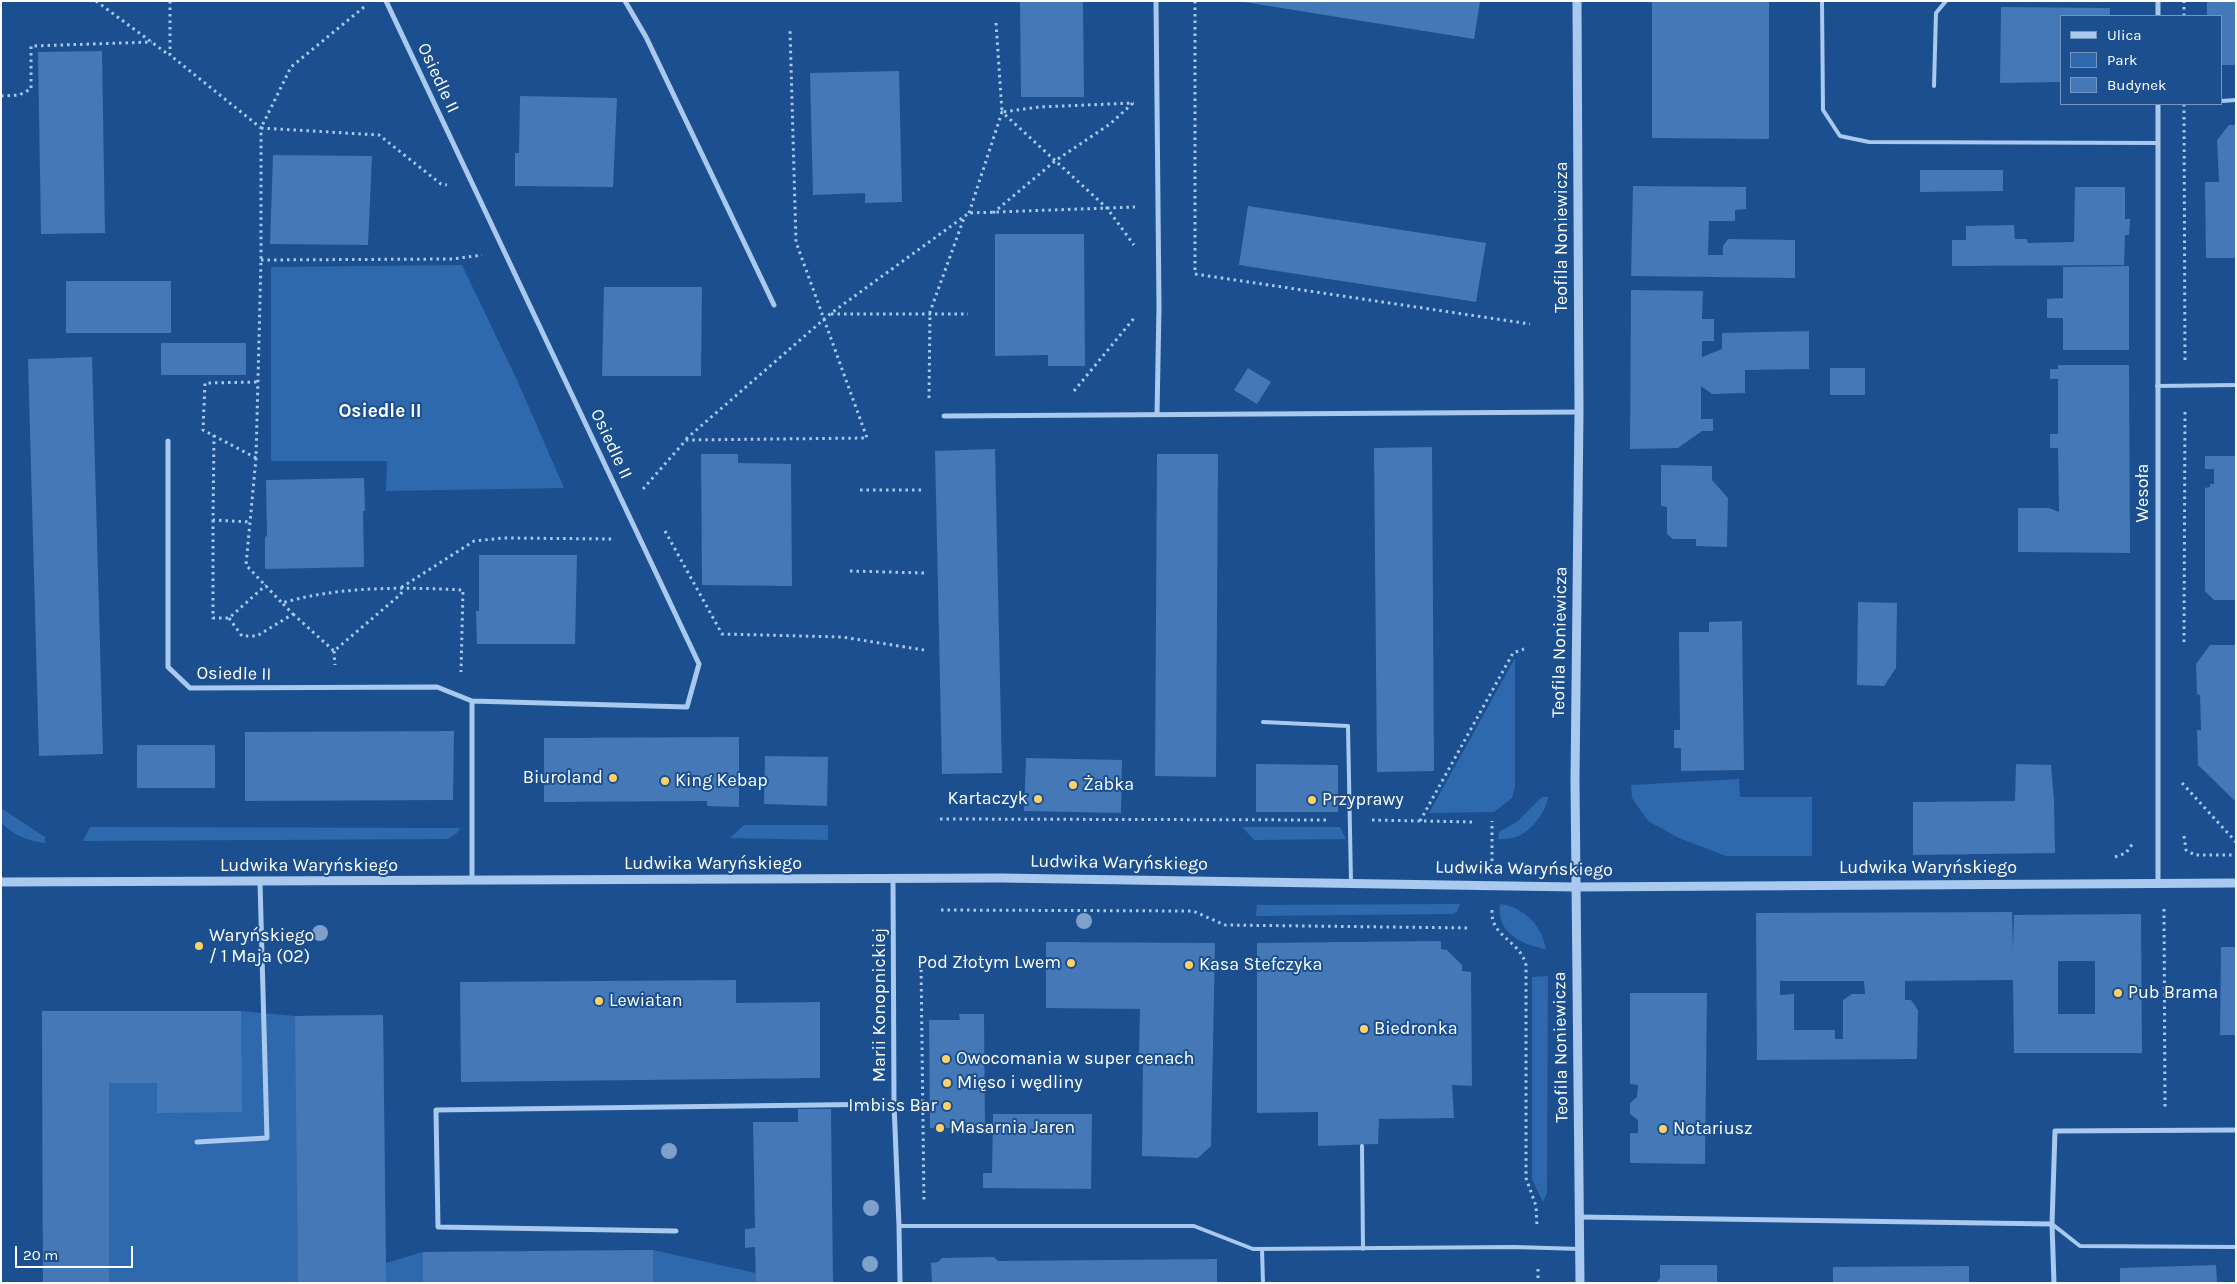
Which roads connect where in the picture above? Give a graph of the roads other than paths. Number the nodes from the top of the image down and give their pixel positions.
1 (386, 1) edge
2 (625, 1) edge
3 (1156, 1) edge
4 (1577, 1) edge
5 (1822, 1) edge
6 (1946, 1) edge
7 (2158, 1) edge
8 (2158, 15) edge
9 (1934, 86) dead end
10 (2222, 100) edge
11 (2236, 100) edge
12 (2158, 105) edge
13 (2158, 143) junction
14 (774, 305) dead end
15 (2236, 385) edge
16 (2157, 386) junction
17 (1579, 412) junction
18 (1157, 415) junction
19 (944, 416) dead end
20 (168, 441) dead end
21 (472, 701) junction
22 (1263, 722) dead end
23 (893, 878) junction
24 (472, 881) junction
25 (1, 882) edge
26 (260, 882) junction
27 (2158, 883) junction
28 (2236, 883) edge
29 (1351, 884) junction
30 (1575, 887) junction
31 (894, 1104) junction
32 (2236, 1130) edge
33 (197, 1142) dead end
34 (1362, 1146) dead end
35 (1580, 1217) junction
36 (2052, 1224) junction
37 (900, 1226) junction
38 (676, 1232) dead end
39 (2236, 1247) edge
40 (1262, 1249) junction
41 (1363, 1249) junction
42 (1580, 1249) junction
43 (900, 1283) edge
44 (1264, 1283) edge
45 (1580, 1283) edge
46 (2054, 1283) edge

1 - 21 street, Osiedle II
2 - 14 street
3 - 18 street
4 - 17 street, Teofila Noniewicza
5 - 13 lane
6 - 9 lane
7 - 8 street
10 - 11 lane
12 - 13 street, Wesoła
13 - 16 street, Wesoła
15 - 16 lane
16 - 27 street, Wesoła
17 - 18 street
17 - 30 street, Teofila Noniewicza
18 - 19 street
20 - 21 street, Osiedle II
21 - 24 street
22 - 29 lane
23 - 24 street, Ludwika Waryńskiego
23 - 29 street, Ludwika Waryńskiego
23 - 31 street, Marii Konopnickiej
24 - 26 street, Ludwika Waryńskiego
25 - 26 street, Ludwika Waryńskiego
26 - 33 street
27 - 28 street, Ludwika Waryńskiego
27 - 30 street, Ludwika Waryńskiego
29 - 30 street, Ludwika Waryńskiego
30 - 35 street, Teofila Noniewicza
31 - 37 street, Marii Konopnickiej
31 - 38 street
32 - 36 street
34 - 41 lane
35 - 36 street
35 - 42 street, Teofila Noniewicza
36 - 39 lane
36 - 46 street
37 - 40 lane
37 - 43 street, Marii Konopnickiej
40 - 41 lane
40 - 44 lane
41 - 42 lane
42 - 45 street, Teofila Noniewicza

